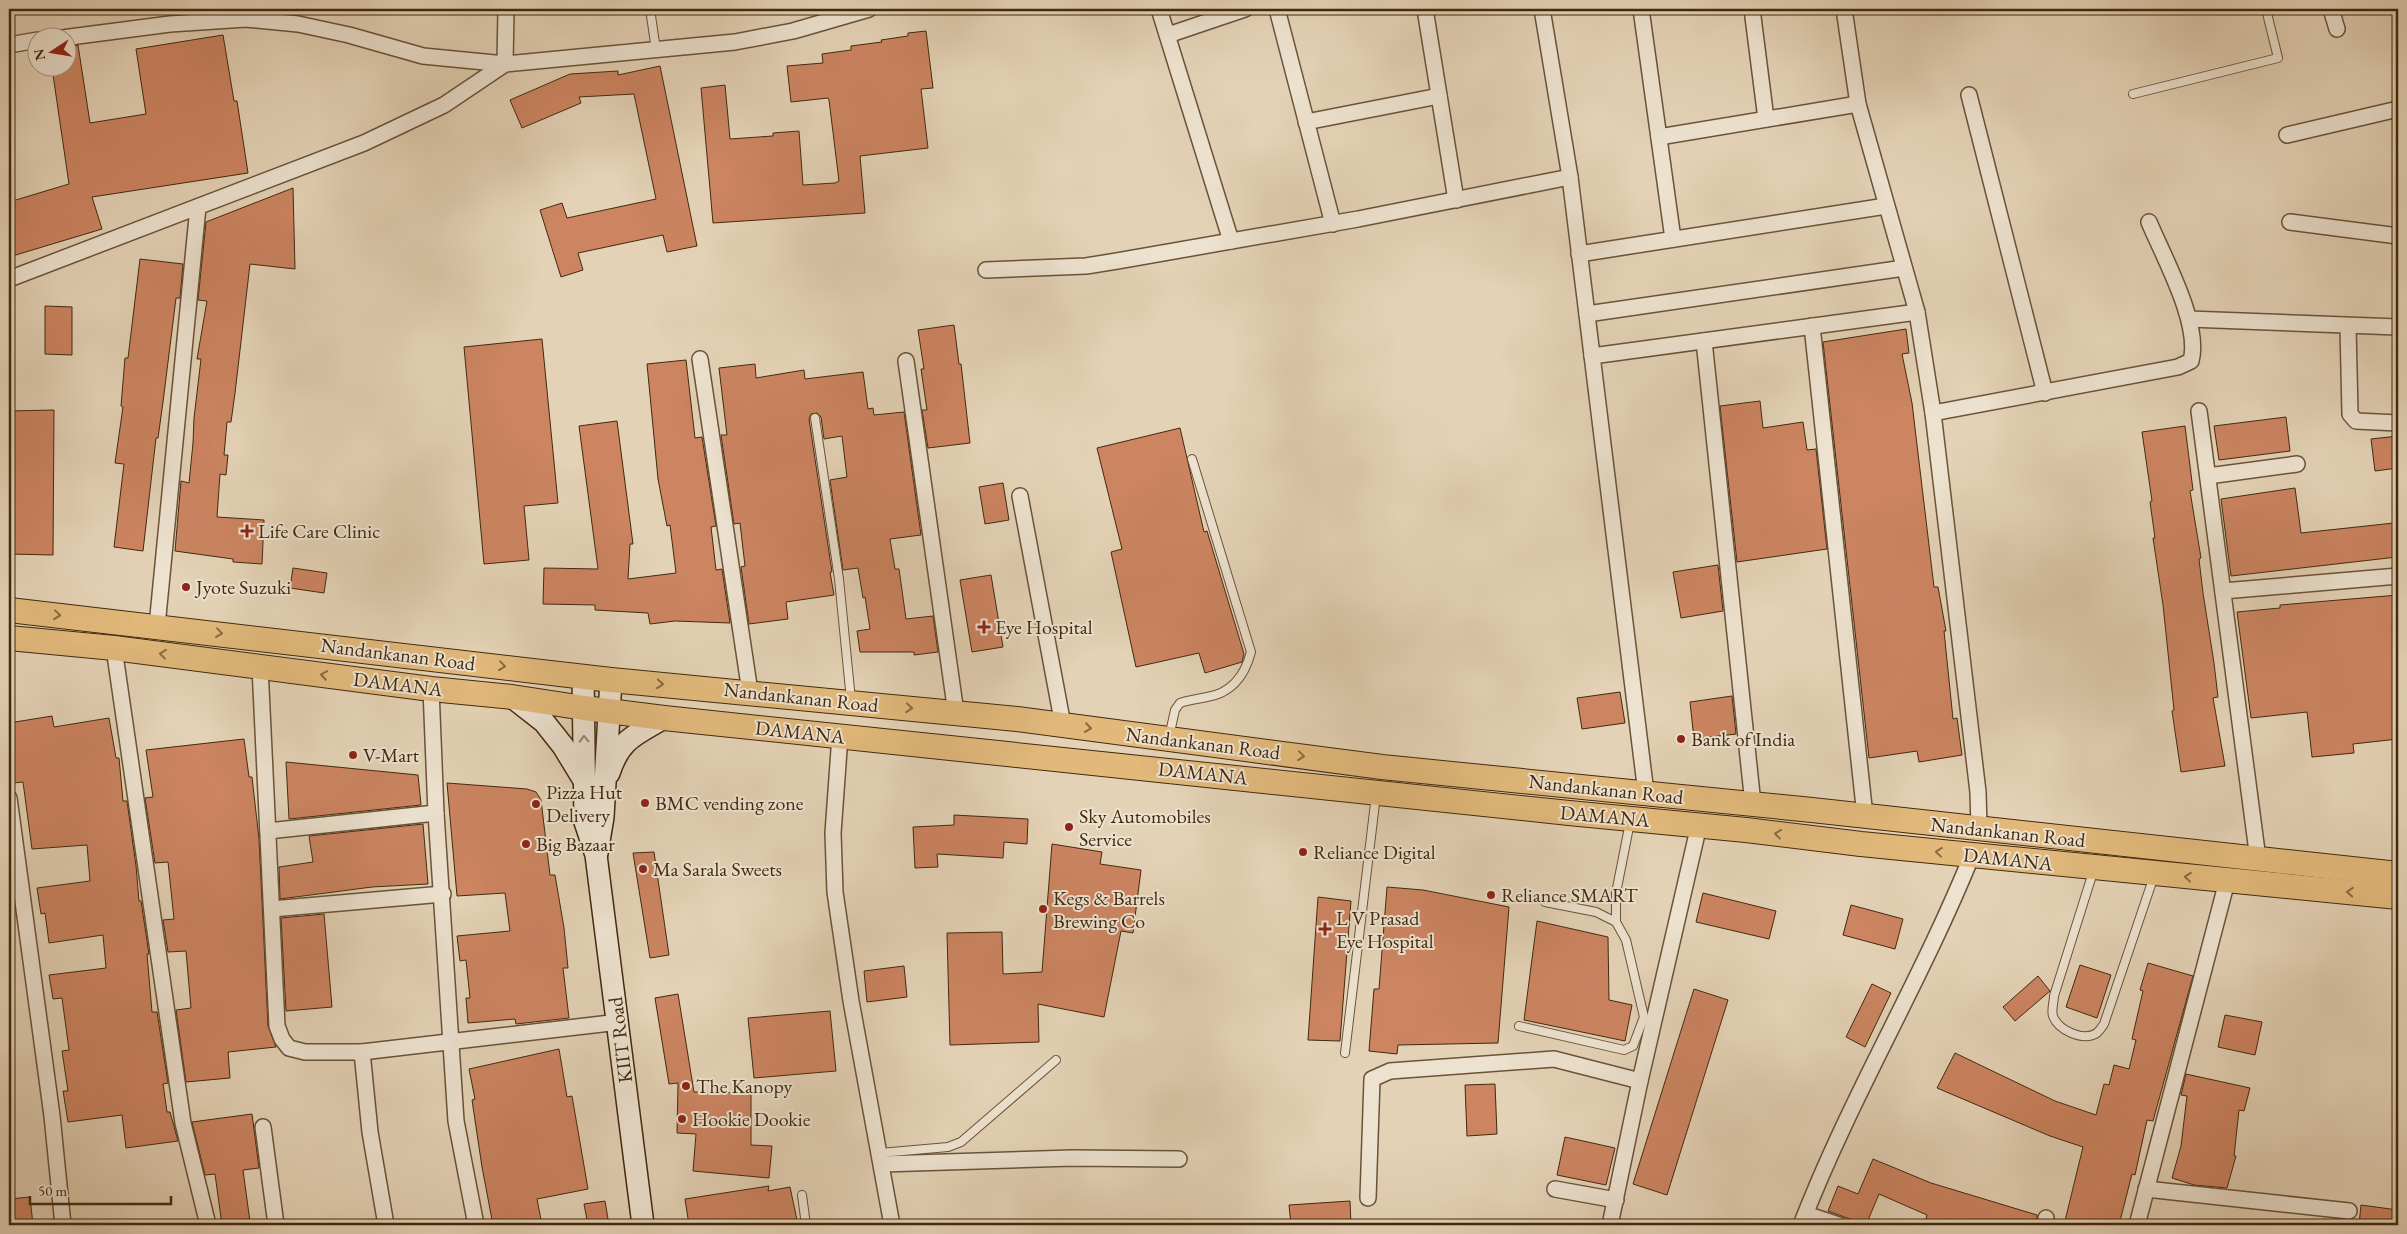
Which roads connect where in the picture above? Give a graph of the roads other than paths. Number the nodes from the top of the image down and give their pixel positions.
1 (506, 9) edge
2 (650, 9) edge
3 (868, 9) edge
4 (1159, 9) edge
5 (1245, 9) edge
6 (1277, 9) edge
7 (1425, 9) edge
8 (1542, 9) edge
9 (1641, 9) edge
10 (1752, 9) edge
11 (1844, 9) edge
12 (2266, 9) edge
13 (2331, 9) edge
14 (2337, 29) dead end
15 (1168, 35) junction
16 (78, 36) edge
17 (28, 42) edge
18 (9, 45) edge
19 (656, 50) junction
20 (505, 64) junction
21 (2132, 94) dead end
22 (1969, 95) dead end
23 (1439, 96) junction
24 (1858, 104) junction
25 (2398, 110) edge
26 (1766, 119) junction
27 (1306, 122) junction
28 (2287, 135) dead end
29 (1659, 136) junction
30 (1570, 177) junction
31 (1456, 200) junction
32 (1886, 206) junction
33 (198, 207) junction
34 (2148, 222) dead end
35 (2290, 222) dead end
36 (1332, 224) junction
37 (2398, 236) edge
38 (1672, 240) junction
39 (1231, 241) junction
40 (1579, 254) junction
41 (1904, 268) junction
42 (986, 270) dead end
43 (9, 279) edge
44 (1917, 312) junction
45 (1587, 314) junction
46 (2190, 319) junction
47 (1812, 326) junction
48 (2348, 326) junction
49 (2398, 327) edge
50 (1704, 341) junction
51 (1592, 356) junction
52 (700, 359) dead end
53 (906, 360) dead end
54 (2045, 393) junction
55 (2200, 411) dead end
56 (1933, 413) junction
57 (815, 418) dead end
58 (2398, 423) edge
59 (1192, 459) dead end
60 (2297, 464) dead end
61 (2208, 476) junction
62 (1020, 496) dead end
63 (2398, 576) edge
64 (2223, 591) junction
65 (9, 610) edge
66 (157, 626) junction
67 (9, 638) edge
68 (114, 648) junction
69 (260, 667) junction
70 (584, 676) junction
71 (611, 680) junction
72 (431, 689) junction
73 (750, 692) junction
74 (512, 697) junction
75 (851, 702) junction
76 (584, 708) junction
77 (608, 711) junction
78 (956, 713) junction
79 (664, 718) junction
80 (1063, 725) junction
81 (840, 736) junction
82 (1169, 739) junction
83 (595, 784) junction
84 (1376, 791) junction
85 (1646, 793) junction
86 (9, 798) edge
87 (1753, 804) junction
88 (436, 813) junction
89 (1865, 816) junction
90 (1631, 818) junction
91 (1699, 825) junction
92 (1979, 829) junction
93 (268, 831) junction
94 (1972, 855) junction
95 (2258, 859) junction
96 (2094, 868) junction
97 (2154, 874) junction
98 (2398, 874) edge
99 (2227, 881) junction
100 (443, 894) junction
101 (2398, 897) edge
102 (1545, 902) dead end
103 (272, 909) junction
104 (1616, 922) junction
105 (619, 1022) junction
106 (1519, 1026) dead end
107 (451, 1041) junction
108 (362, 1052) junction
109 (1345, 1053) dead end
110 (1056, 1060) dead end
111 (1640, 1081) junction
112 (263, 1127) dead end
113 (881, 1159) junction
114 (1179, 1159) dead end
115 (1555, 1188) dead end
116 (2146, 1188) junction
117 (802, 1195) dead end
118 (1368, 1198) dead end
119 (1616, 1200) junction
120 (2349, 1211) dead end
121 (1804, 1220) edge
122 (63, 1225) edge
123 (208, 1225) edge
124 (276, 1225) edge
125 (386, 1225) edge
126 (476, 1225) edge
127 (643, 1225) edge
128 (806, 1225) edge
129 (892, 1225) edge
130 (1610, 1225) edge
131 (1839, 1225) edge
132 (2137, 1225) edge

1 - 20 street
2 - 19 lane
3 - 19 street
4 - 15 street
5 - 15 street
6 - 27 street
7 - 23 street
8 - 30 street
9 - 29 street
10 - 26 street
11 - 24 street
12 - 21 lane
13 - 14 street
15 - 39 street
16 - 20 street
17 - 18 street
19 - 20 street
20 - 33 street
22 - 54 street
23 - 27 street
23 - 31 street
24 - 26 street
24 - 32 street
25 - 28 street
26 - 29 street
27 - 36 street
29 - 38 street
30 - 31 street
30 - 40 street
31 - 36 street
32 - 38 street
32 - 41 street
33 - 43 street
33 - 66 street
34 - 46 street
35 - 37 street
36 - 39 street
38 - 40 street
39 - 42 street
40 - 45 street
41 - 44 street
41 - 45 street
44 - 47 street
44 - 56 street
45 - 51 street
46 - 48 street
46 - 54 street
47 - 50 street
47 - 89 street
48 - 49 street
48 - 58 street
50 - 51 street
50 - 87 street
51 - 85 street
52 - 73 street
53 - 78 street
54 - 56 street
55 - 61 street
56 - 92 street
57 - 75 lane
59 - 82 lane
60 - 61 street
61 - 64 street
62 - 80 street
63 - 64 street
64 - 95 street
65 -> 66 main road, Nandankanan Road
66 -> 70 main road, Nandankanan Road
67 - 68 main road, DAMANA
69 -> 68 main road, DAMANA
68 - 123 street
72 -> 69 main road, DAMANA
69 - 93 street
70 - 71 main road, Nandankanan Road
70 - 76 main road, KIIT Road
71 -> 73 main road, Nandankanan Road
71 - 77 main road, KIIT Road
72 - 74 main road, DAMANA
72 - 88 street
73 - 75 main road, Nandankanan Road
74 - 76 main road, DAMANA
74 - 83 main road
75 -> 78 main road, Nandankanan Road
76 - 77 main road, DAMANA
83 -> 76 main road, KIIT Road
77 - 79 main road, DAMANA
77 - 83 main road, KIIT Road
78 - 80 main road, Nandankanan Road
79 - 81 main road, DAMANA
79 - 83 main road
80 -> 82 main road, Nandankanan Road
81 - 84 main road, DAMANA
81 - 113 street
82 -> 85 main road, Nandankanan Road
83 - 105 main road, KIIT Road
84 - 90 main road, DAMANA
84 - 109 lane
85 - 87 main road, Nandankanan Road
86 - 122 street
87 - 89 main road, Nandankanan Road
88 - 93 street
88 - 100 street
89 - 92 main road, Nandankanan Road
90 - 91 main road, DAMANA
90 - 104 lane
94 -> 91 main road, DAMANA
91 - 111 street
92 - 95 main road, Nandankanan Road
93 - 103 street
94 - 96 main road, DAMANA
94 - 121 street
95 - 98 main road, Nandankanan Road
96 - 97 main road, DAMANA
96 - 97 lane
99 -> 97 main road, DAMANA
101 -> 99 main road, DAMANA
99 - 116 street
100 - 103 street
100 - 107 street
102 - 104 lane
103 - 108 street
104 - 106 lane
105 - 107 street
105 - 127 main road, KIIT Road
107 - 108 street
107 - 126 street
108 - 125 street
110 - 113 lane
111 - 118 street
111 - 119 street
112 - 124 street
113 - 114 street
113 - 129 street
115 - 119 street
116 - 120 street
116 - 132 street
117 - 128 lane
119 - 130 street
121 - 131 street

